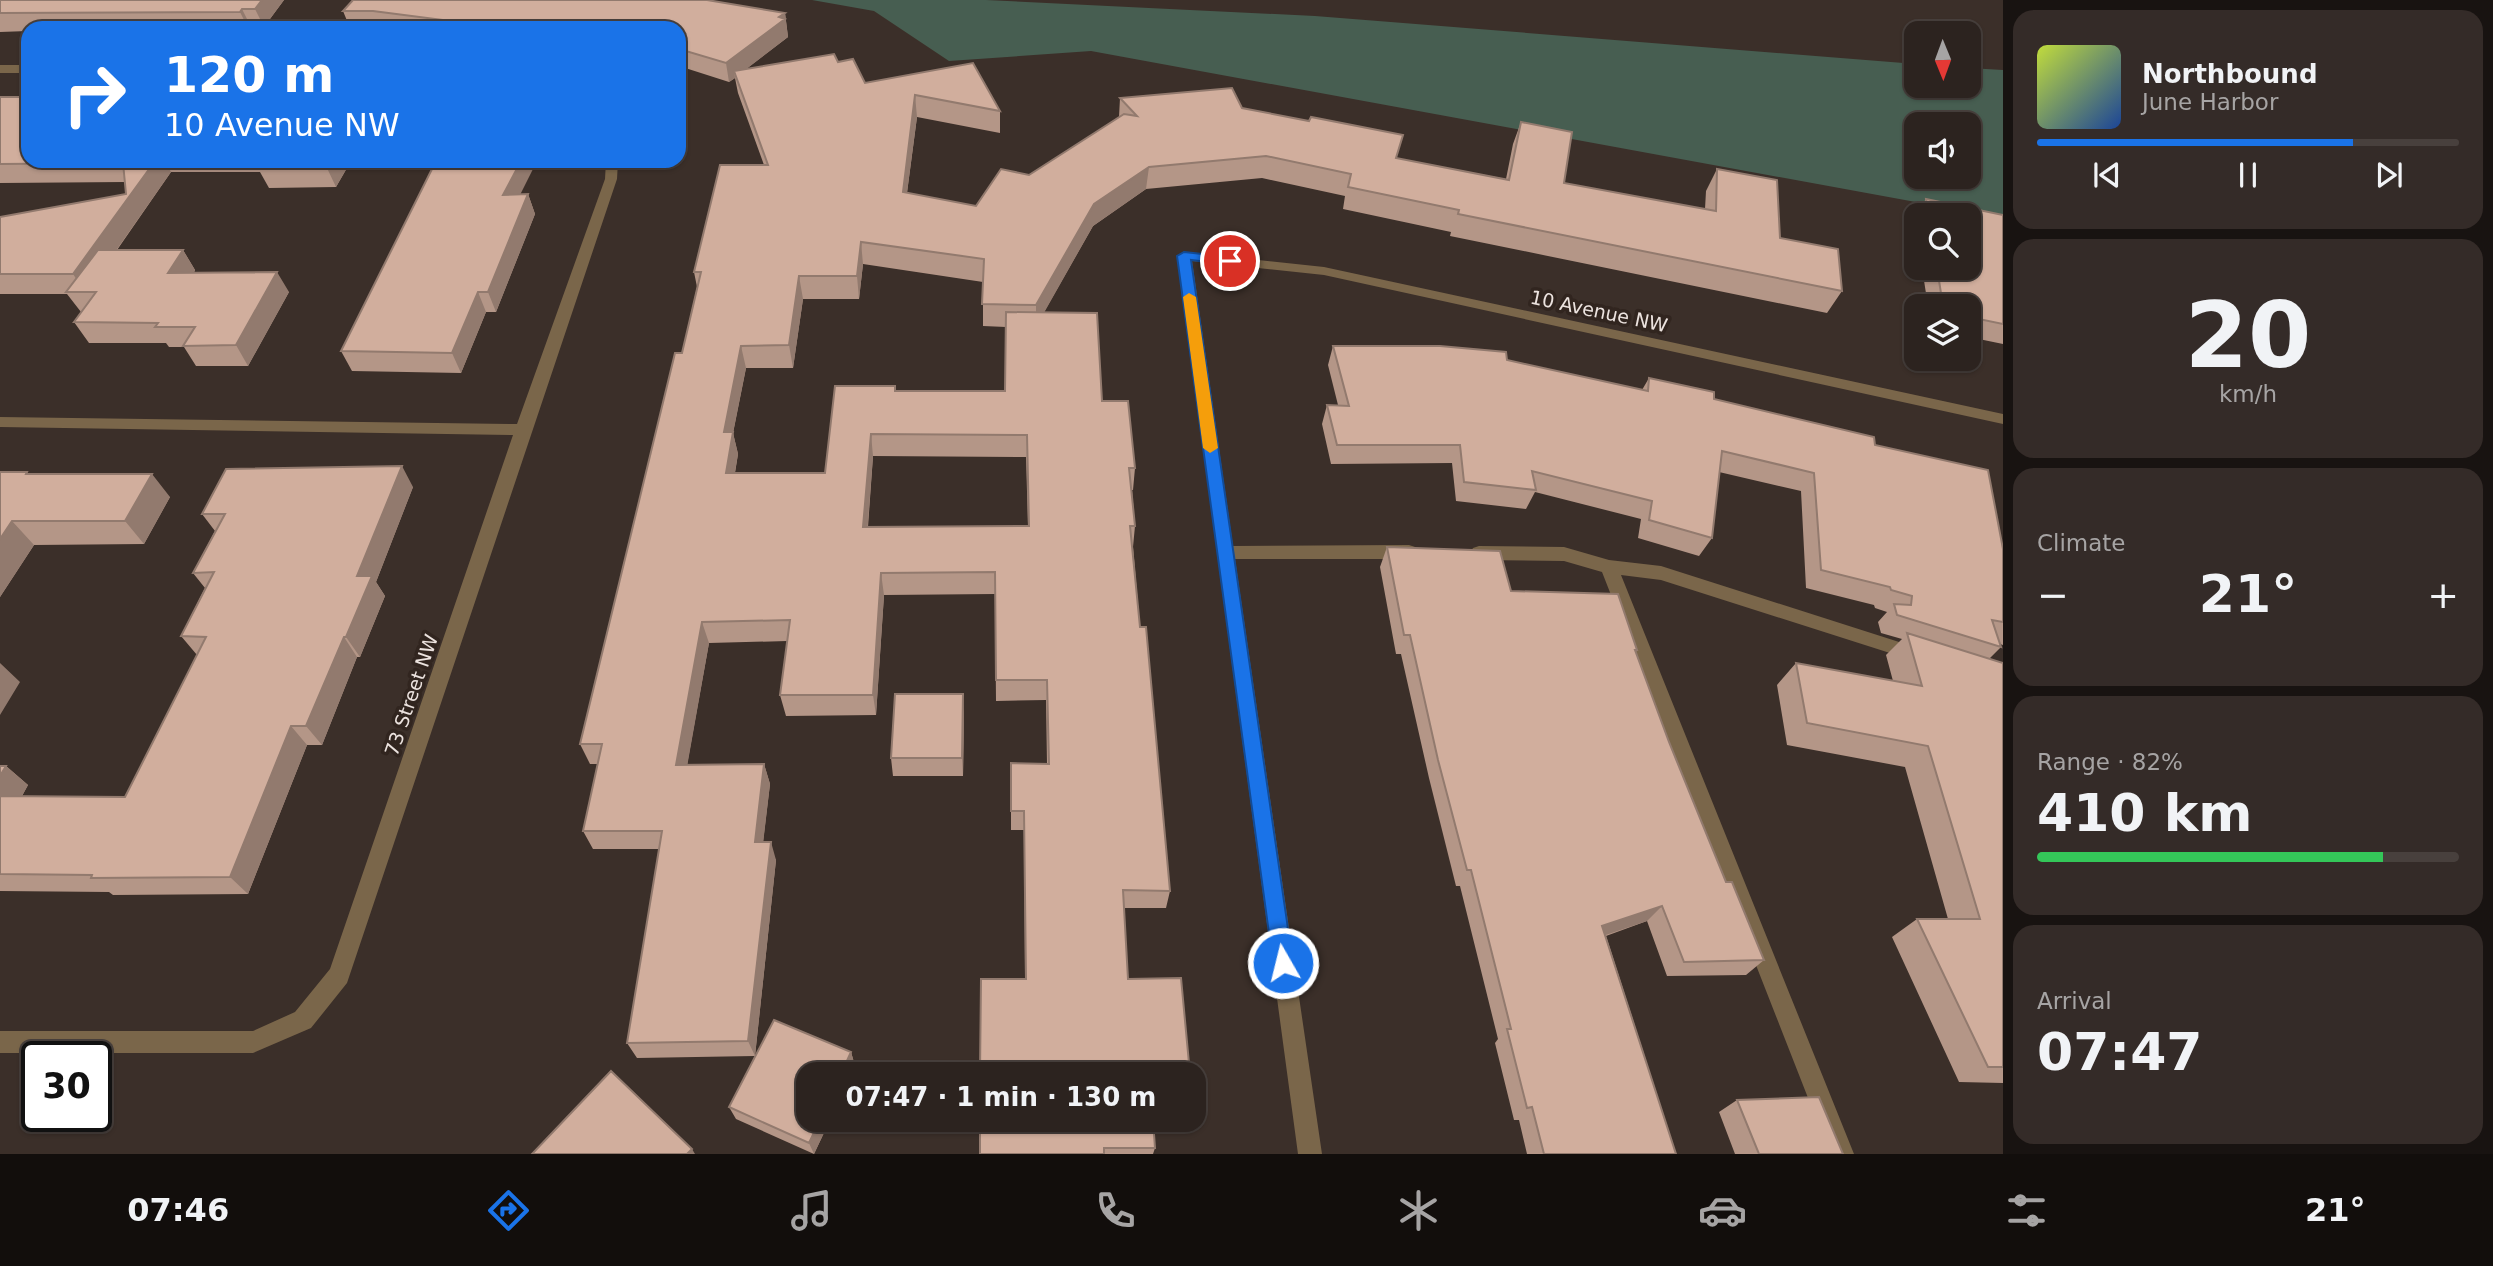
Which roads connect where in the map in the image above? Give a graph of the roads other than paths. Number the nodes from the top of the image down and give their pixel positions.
1 (0, 69) edge
2 (21, 69) edge
3 (612, 168) edge
4 (2003, 419) edge
5 (0, 422) edge
6 (523, 430) junction
7 (1424, 552) edge
8 (1225, 553) junction
9 (1466, 553) edge
10 (1609, 567) junction
11 (1937, 661) edge
12 (0, 1042) edge
13 (1310, 1154) edge
14 (1842, 1154) edge

1 - 2 street
3 - 6 street, 73 Street NW
4 - 8 street, 10 Avenue NW
5 - 6 street
6 - 12 street, 73 Street NW
7 - 8 street
8 - 13 street
9 - 10 street
10 - 11 street
10 - 14 street

